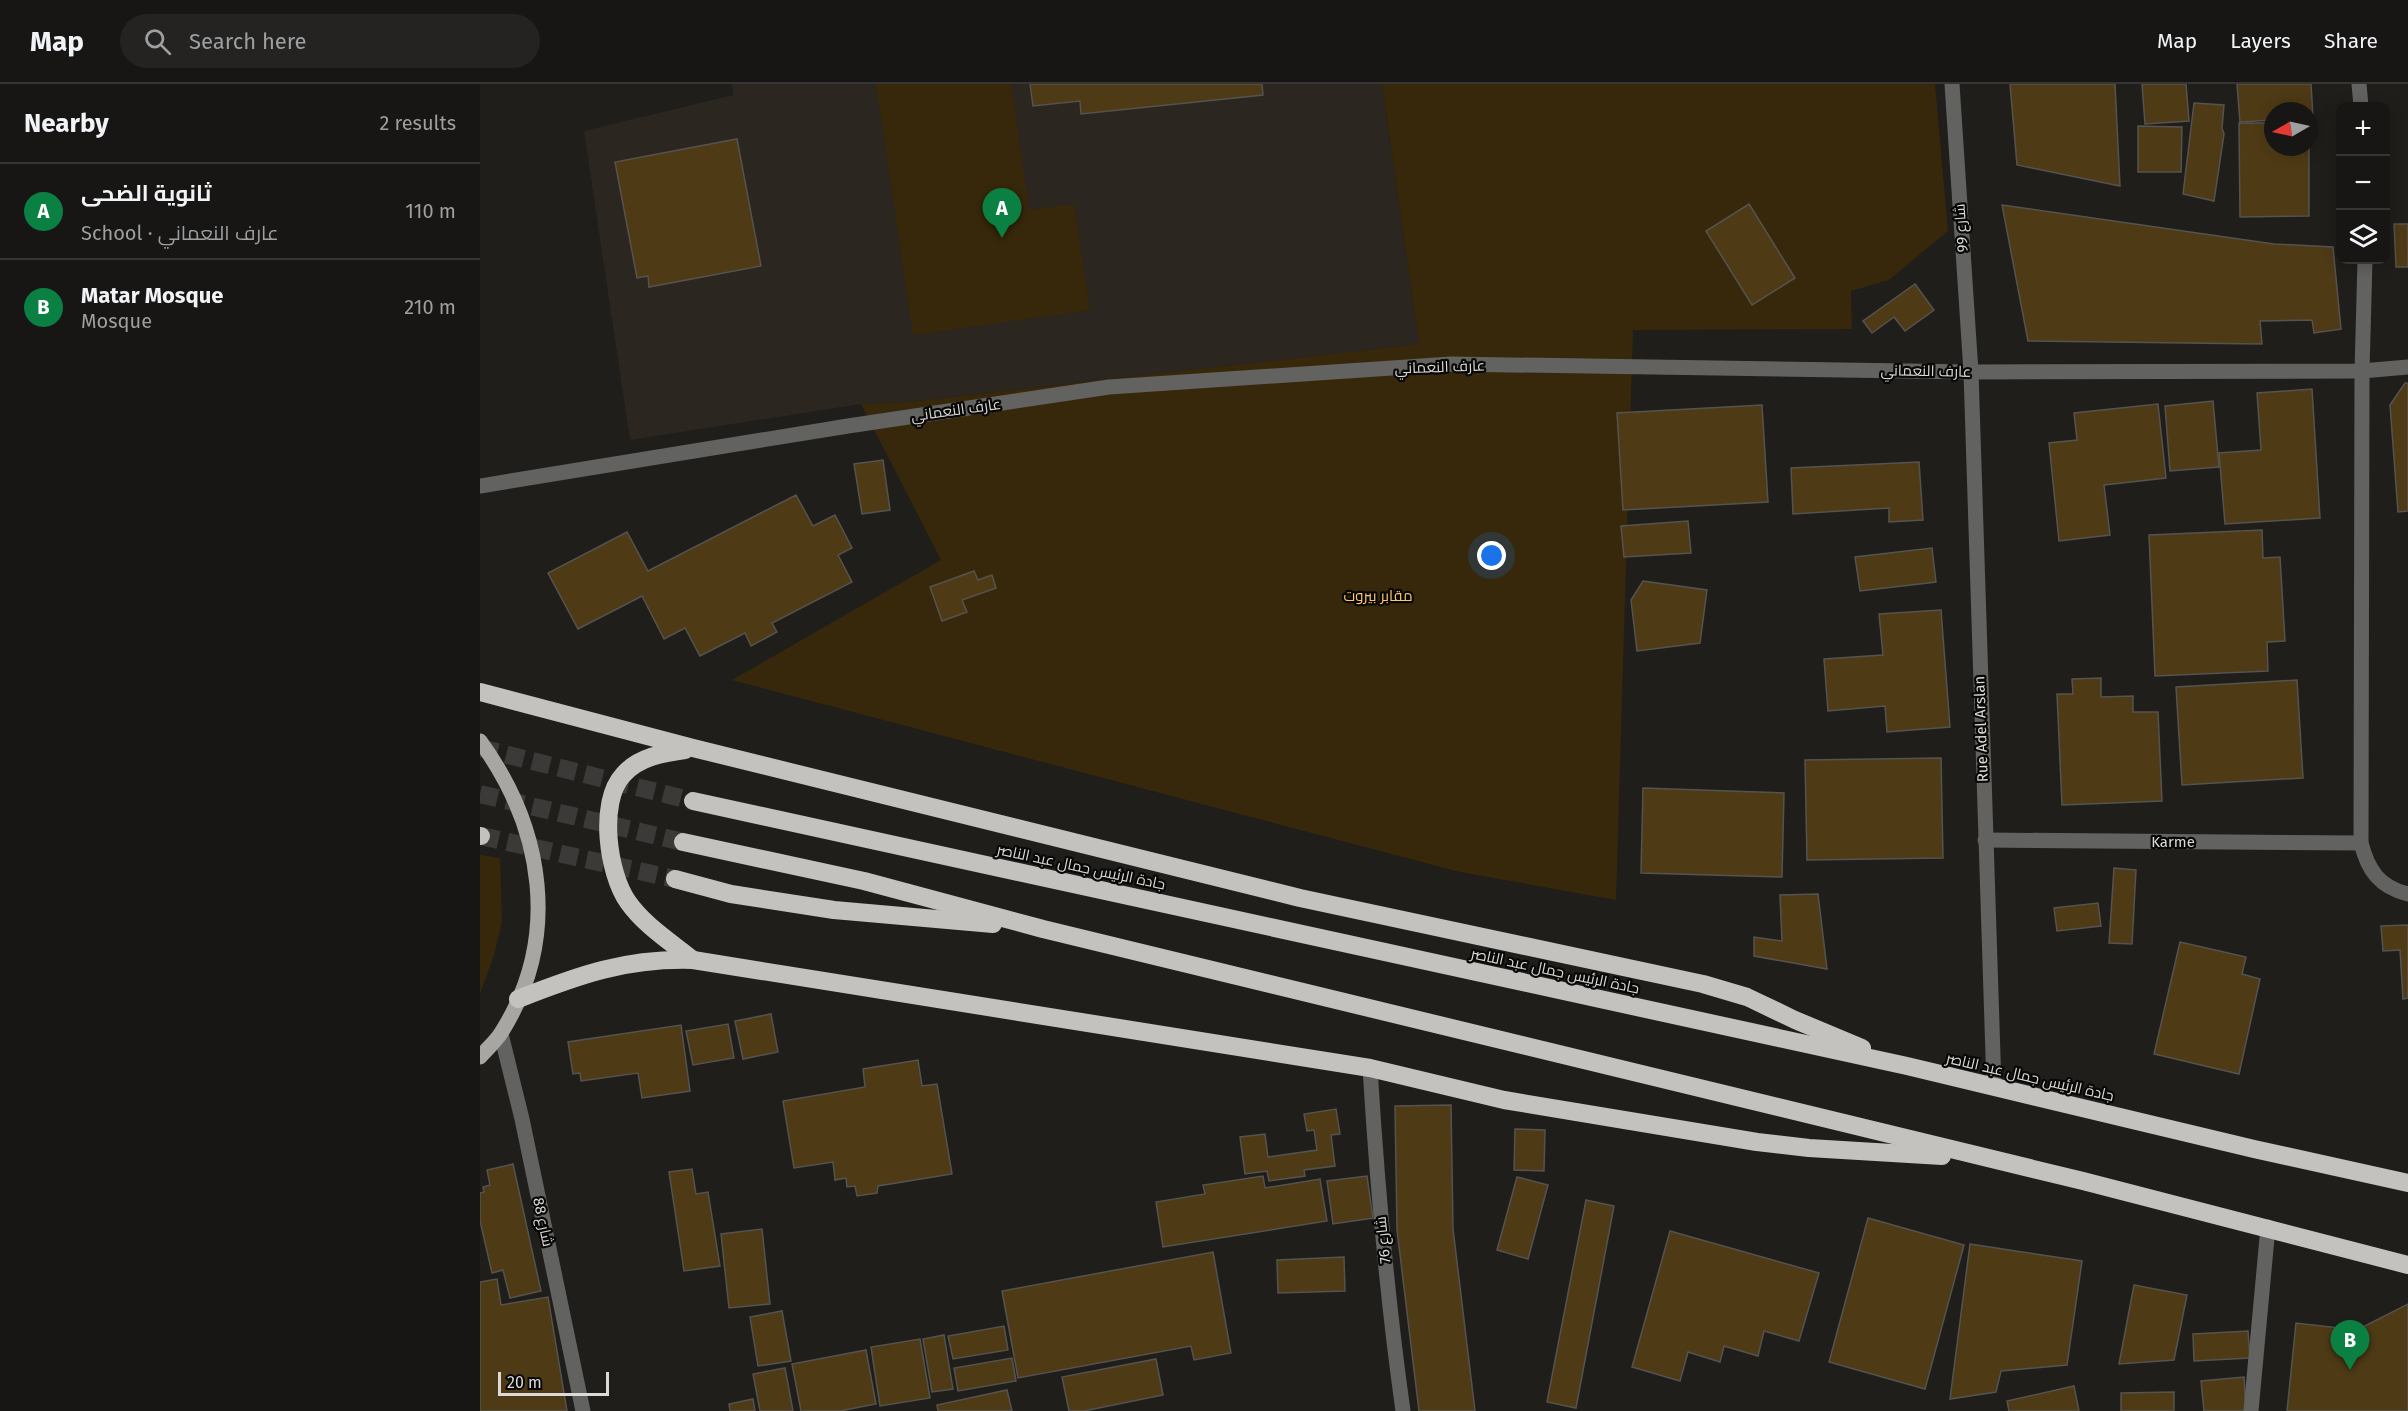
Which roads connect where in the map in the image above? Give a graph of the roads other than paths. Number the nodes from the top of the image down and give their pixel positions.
1 (1952, 84) edge
2 (2359, 84) edge
3 (2361, 102) edge
4 (2365, 264) edge
5 (2408, 367) edge
6 (2362, 371) junction
7 (1971, 372) junction
8 (480, 486) edge
9 (480, 692) edge
10 (480, 741) edge
11 (693, 748) junction
12 (693, 801) tunnel mouth
13 (1985, 840) junction
14 (682, 842) tunnel mouth
15 (2361, 843) junction
16 (675, 879) tunnel mouth
17 (2408, 894) edge
18 (1043, 929) junction
19 (693, 960) junction
20 (518, 999) junction
21 (501, 1034) junction
22 (480, 1057) edge
23 (1907, 1066) junction
24 (1370, 1068) junction
25 (1994, 1087) junction
26 (1990, 1159) junction
27 (2408, 1183) edge
28 (2268, 1227) junction
29 (2408, 1264) edge
30 (583, 1411) edge
31 (1403, 1411) edge
32 (2251, 1411) edge

1 - 7 street, شارع 99
2 - 3 street
4 - 6 street
5 - 6 street, عارف النعماني
6 - 7 street, عارف النعماني
6 - 15 street
7 - 8 street, عارف النعماني
7 - 13 street, Rue Adel Arslan
9 - 11 highway
10 - 20 main road
11 - 19 highway
11 - 23 highway
12 - 23 highway, جادة الرئيس جمال عبد الناصر
13 - 15 street, Karme
13 - 25 street, Rue Adel Arslan
14 - 18 highway
15 - 17 street
16 - 18 highway
18 - 26 highway
19 - 20 highway
19 - 24 highway
20 - 21 main road
21 - 22 main road
21 - 30 street, شارع 88
23 - 25 highway, جادة الرئيس جمال عبد الناصر
24 - 26 highway
24 - 31 street, شارع 76
25 - 27 highway, جادة الرئيس جمال عبد الناصر
26 - 28 highway
28 - 29 highway
28 - 32 street

